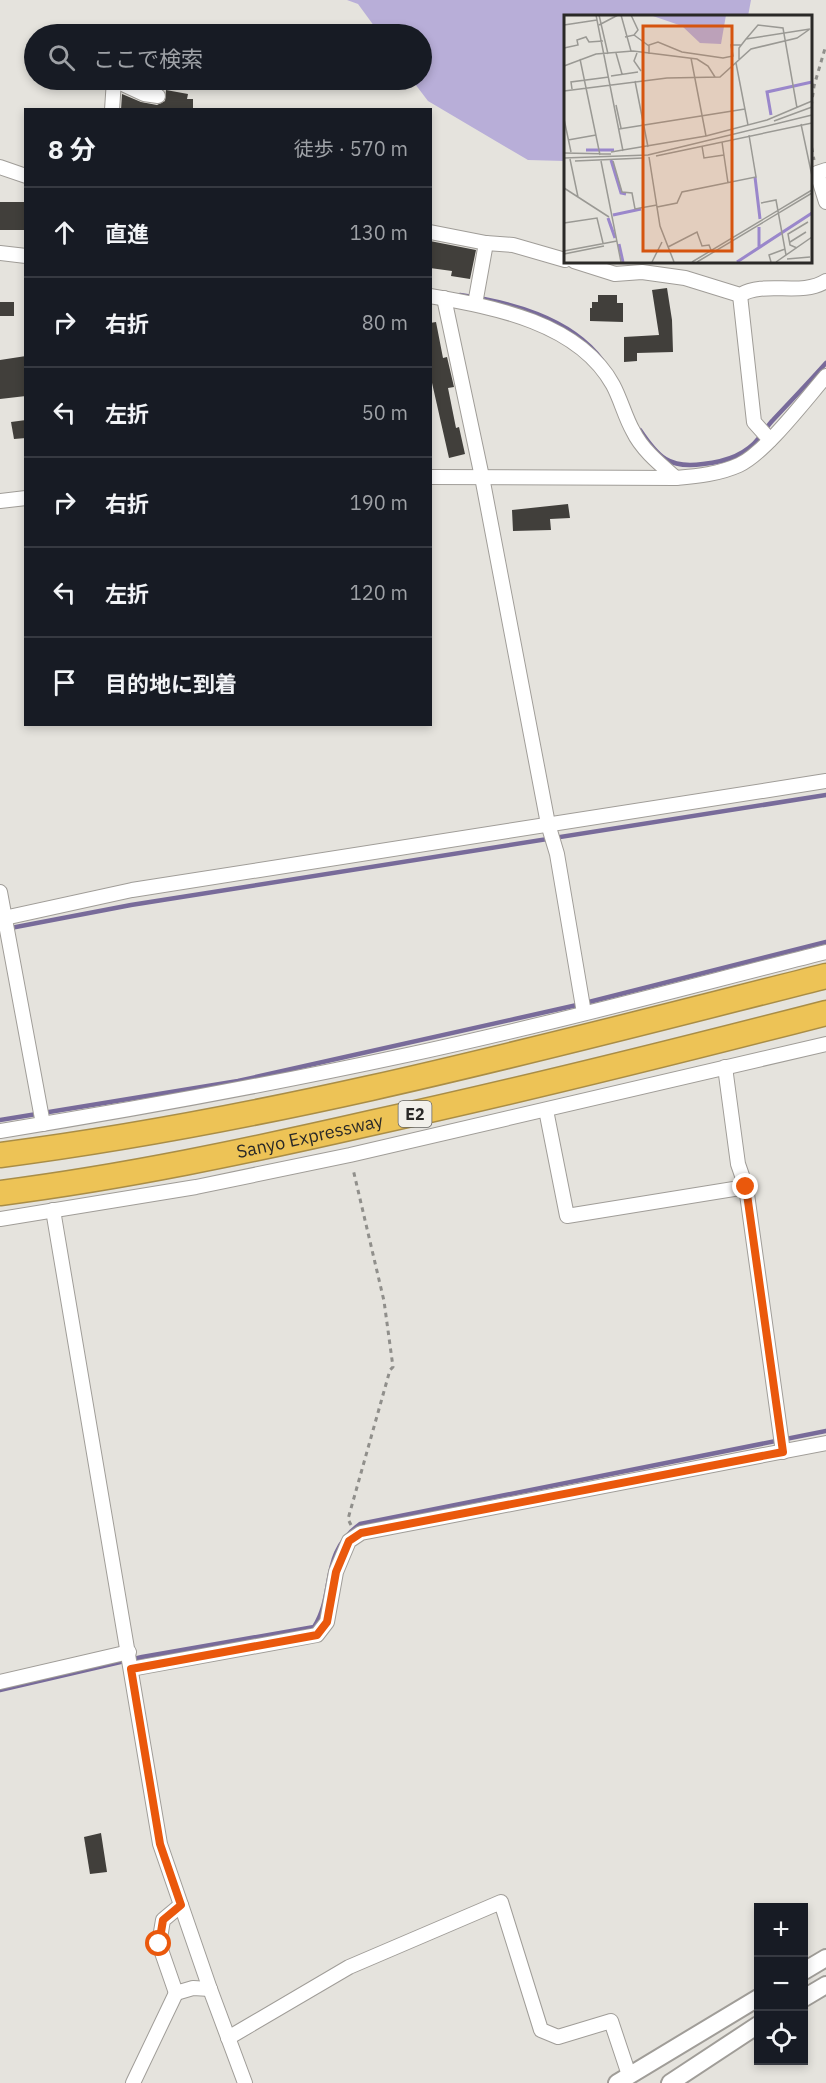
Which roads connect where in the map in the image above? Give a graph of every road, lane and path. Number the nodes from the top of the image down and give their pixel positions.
1 (826, 45) edge
2 (113, 90) edge
3 (135, 90) edge
4 (158, 96) dead end
5 (112, 108) edge
6 (811, 108) edge
7 (811, 142) edge
8 (0, 166) edge
9 (821, 171) edge
10 (24, 175) edge
11 (826, 202) edge
12 (432, 231) edge
13 (486, 243) junction
14 (0, 253) edge
15 (24, 256) edge
16 (564, 260) edge
17 (577, 262) edge
18 (826, 281) edge
19 (740, 295) junction
20 (437, 297) edge
21 (476, 300) junction
22 (826, 376) edge
23 (766, 436) junction
24 (432, 477) edge
25 (482, 477) junction
26 (676, 478) junction
27 (24, 498) edge
28 (0, 501) edge
29 (826, 781) edge
30 (549, 827) junction
31 (0, 892) edge
32 (5, 924) edge
33 (826, 952) edge
34 (826, 976) edge
35 (583, 1006) junction
36 (826, 1013) edge
37 (826, 1044) edge
38 (725, 1067) junction
39 (546, 1110) junction
40 (41, 1117) junction
41 (0, 1131) edge
42 (0, 1155) edge
43 (350, 1155) junction
44 (746, 1187) junction
45 (0, 1193) edge
46 (53, 1210) junction
47 (0, 1219) edge
48 (826, 1443) edge
49 (782, 1444) junction
50 (351, 1524) dead end
51 (130, 1660) junction
52 (0, 1682) edge
53 (181, 1905) junction
54 (826, 1958) edge
55 (808, 1969) edge
56 (826, 1985) edge
57 (210, 1989) junction
58 (176, 1993) junction
59 (808, 1996) edge
60 (754, 2001) edge
61 (754, 2028) edge
62 (228, 2038) junction
63 (623, 2079) edge
64 (133, 2083) edge
65 (245, 2083) edge
66 (670, 2083) edge

1 - 6 path
2 - 5 street
3 - 4 street
7 - 9 path
8 - 10 street
9 - 11 street
12 - 13 street
13 - 16 street
13 - 21 street
14 - 15 street
17 - 19 street
18 - 19 street
19 - 23 street
20 - 21 street
20 - 25 street
21 - 26 street
22 - 23 street
23 - 26 street
24 - 25 street
25 - 26 street
25 - 30 street
27 - 28 street
29 - 30 street
30 - 32 street
30 - 35 street
31 - 32 street
32 - 40 street
33 - 35 street
34 - 42 highway, Sanyo Expressway / E2
35 - 40 street
36 - 45 highway, Sanyo Expressway / E2
37 - 38 street
38 - 39 street
38 - 44 street
39 - 43 street
39 - 44 street
40 - 41 street
43 - 46 street
43 - 50 path
44 - 49 street
46 - 47 street
46 - 51 street
48 - 49 street
49 - 51 street
51 - 52 street
51 - 53 street
53 - 57 street
53 - 58 street
54 - 55 street
56 - 59 street
57 - 58 street
57 - 62 street
58 - 64 street
60 - 63 street
61 - 66 street
62 - 63 street
62 - 65 street

